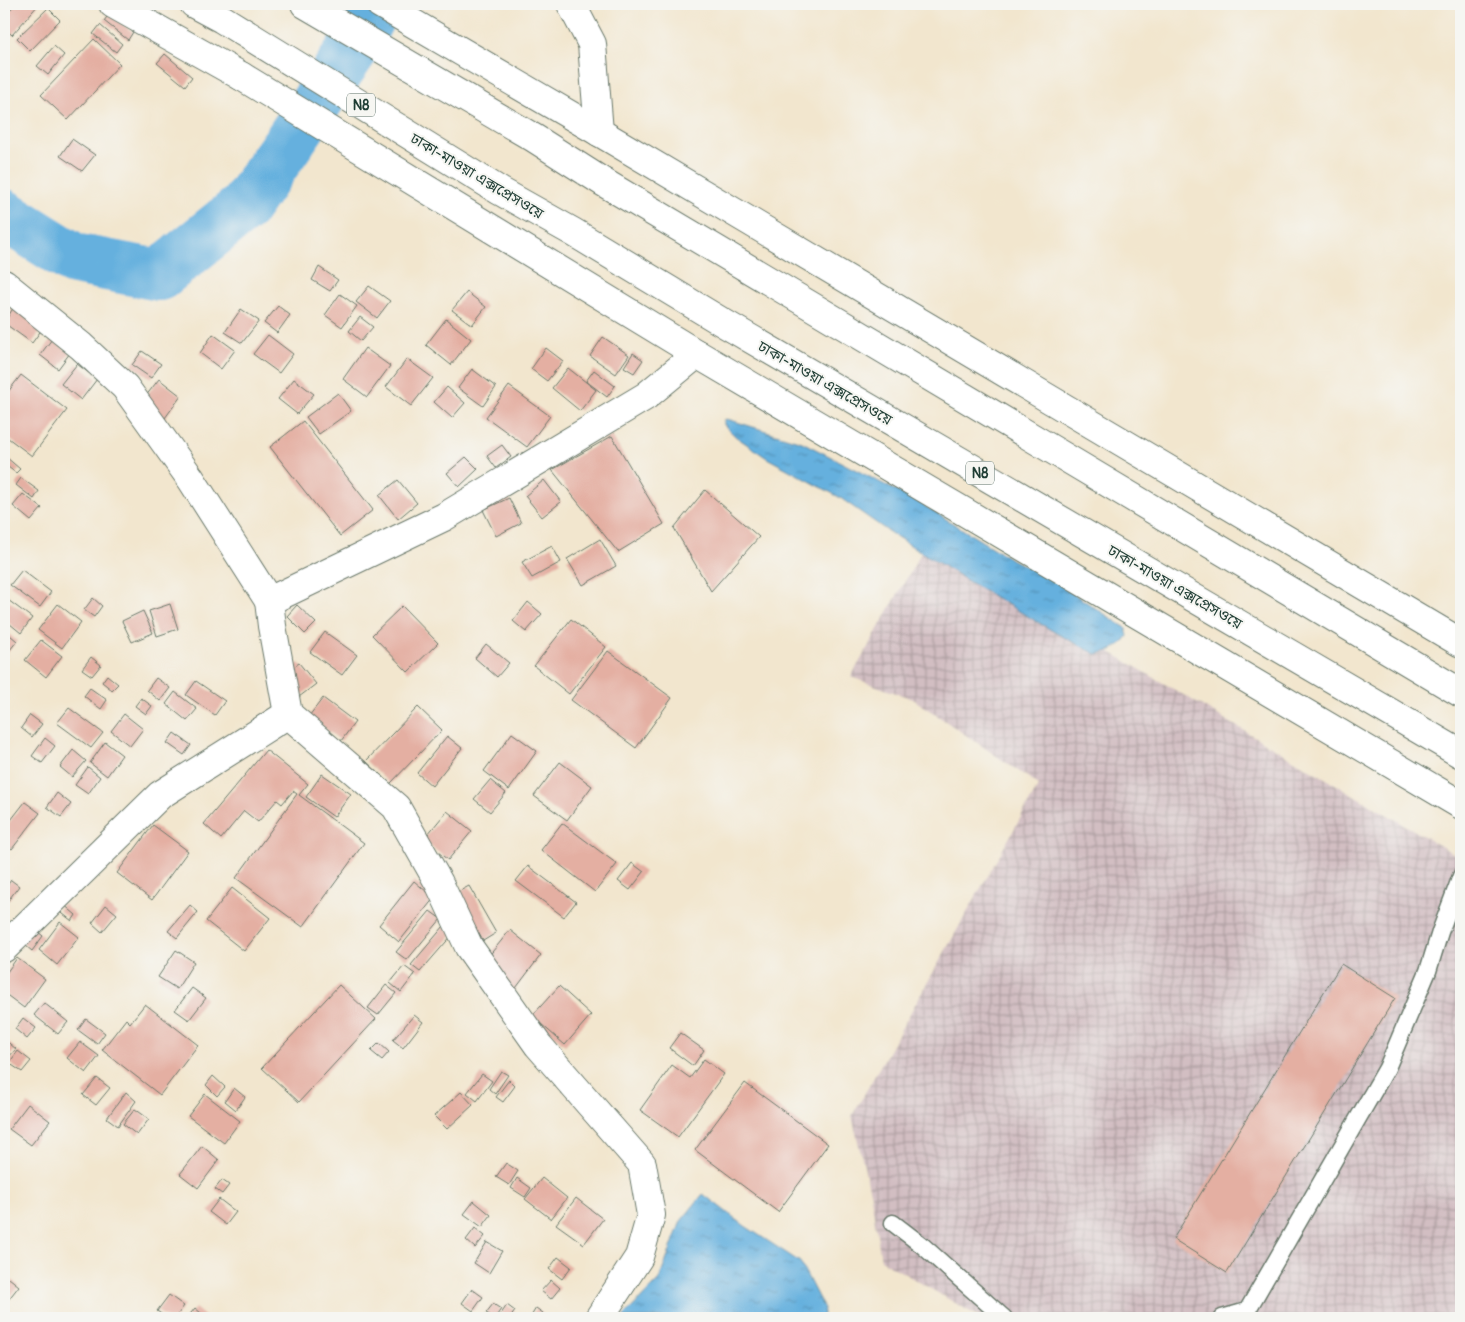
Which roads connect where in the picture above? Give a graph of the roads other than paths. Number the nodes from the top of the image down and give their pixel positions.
1 (114, 4) edge
2 (194, 4) edge
3 (305, 4) edge
4 (380, 4) edge
5 (571, 4) edge
6 (600, 132) junction
7 (4, 284) edge
8 (697, 354) junction
9 (269, 601) junction
10 (1461, 643) edge
11 (1461, 693) edge
12 (288, 714) junction
13 (1461, 754) edge
14 (1461, 805) edge
15 (1461, 876) edge
16 (4, 948) edge
17 (893, 1223) dead end
18 (1251, 1315) edge
19 (599, 1318) edge
20 (1004, 1318) edge
21 (1222, 1318) edge

1 - 8 main road
2 - 13 main road, ঢাকা-মাওয়া এক্সপ্রেসওয়ে / N8
3 - 11 main road
4 - 6 main road
5 - 6 main road
6 - 10 main road
7 - 9 main road
8 - 9 main road
8 - 14 main road
9 - 12 main road
12 - 16 main road
12 - 19 main road
15 - 18 lane
17 - 20 lane
18 - 21 lane

